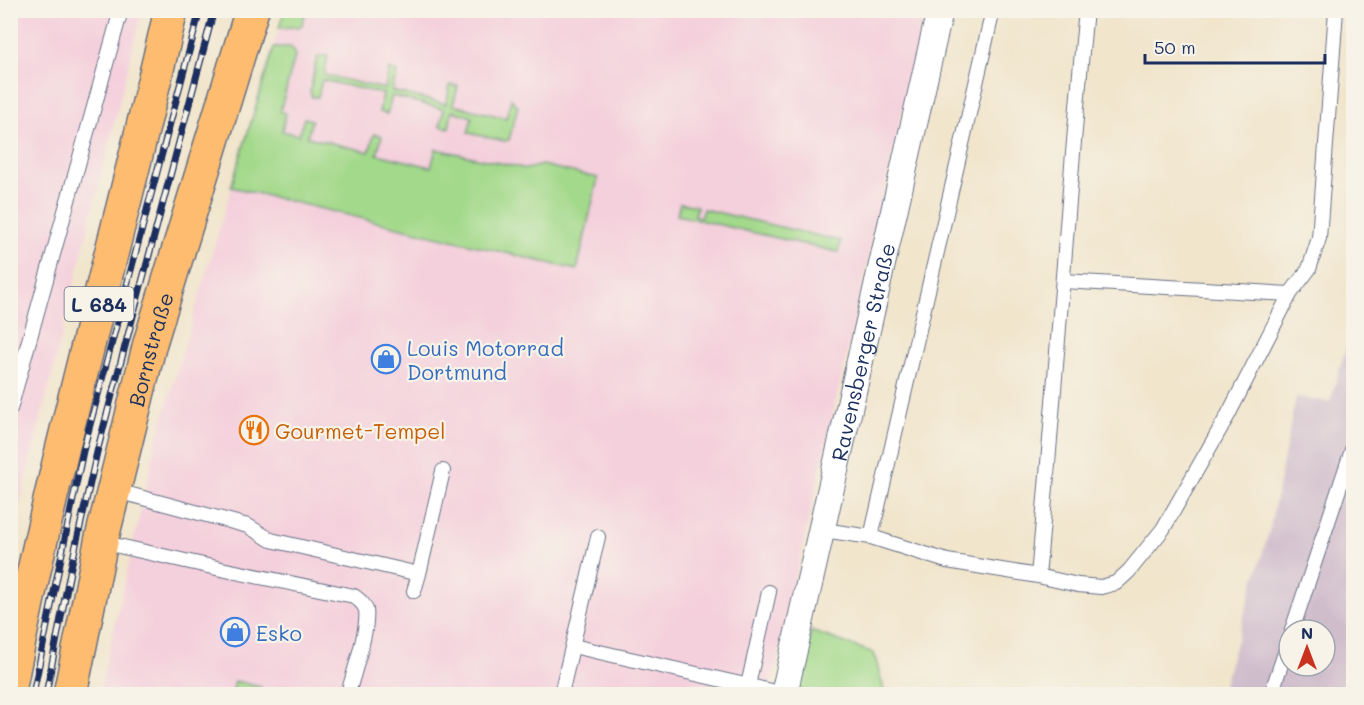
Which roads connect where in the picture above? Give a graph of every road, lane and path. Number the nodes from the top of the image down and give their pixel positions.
1 (121, 10) edge
2 (171, 10) edge
3 (252, 10) edge
4 (939, 10) edge
5 (993, 10) edge
6 (1086, 10) edge
7 (1336, 10) edge
8 (1063, 281) junction
9 (1290, 294) junction
10 (10, 408) edge
11 (1353, 444) edge
12 (443, 471) dead end
13 (113, 490) junction
14 (823, 530) junction
15 (598, 537) dead end
16 (871, 537) junction
17 (101, 542) junction
18 (419, 574) junction
19 (1038, 576) junction
20 (414, 591) dead end
21 (769, 592) dead end
22 (1297, 618) edge
23 (573, 646) junction
24 (1277, 676) edge
25 (10, 686) edge
26 (747, 686) junction
27 (77, 693) edge
28 (348, 694) edge
29 (561, 694) edge
30 (784, 694) edge
31 (1271, 694) edge

1 - 10 lane
2 - 25 main road, L 684
3 - 13 main road, Bornstraße / L 684
4 - 14 street, Ravensberger Straße
5 - 16 lane
6 - 8 lane
7 - 9 lane
8 - 9 lane
8 - 19 lane
9 - 19 lane
11 - 22 lane
12 - 18 lane
13 - 17 main road, Bornstraße / L 684
13 - 18 lane
14 - 16 lane
14 - 30 street, Ravensberger Straße
15 - 23 lane
16 - 19 lane
17 - 27 main road, Bornstraße / L 684
17 - 28 lane
18 - 20 lane
21 - 26 lane
23 - 26 lane
23 - 29 lane
24 - 31 lane
26 - 30 lane

